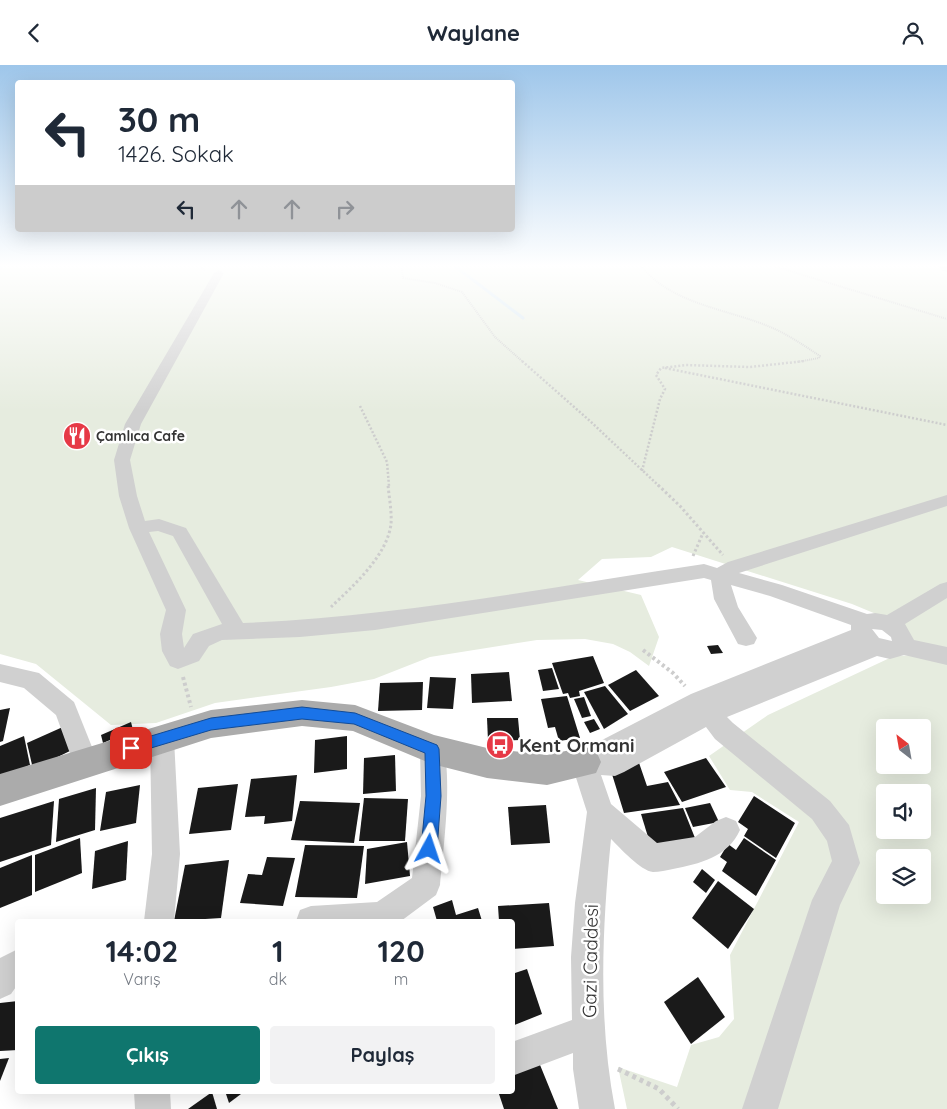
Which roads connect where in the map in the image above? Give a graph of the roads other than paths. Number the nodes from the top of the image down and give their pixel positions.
1 (196, 313) edge
2 (947, 500) edge
3 (138, 528) junction
4 (728, 571) junction
5 (947, 589) edge
6 (889, 624) junction
7 (237, 632) junction
8 (868, 634) junction
9 (746, 638) dead end
10 (902, 647) junction
11 (947, 656) edge
12 (0, 673) edge
13 (705, 708) junction
14 (162, 739) junction
15 (432, 749) junction
16 (85, 762) junction
17 (584, 762) junction
18 (0, 790) edge
19 (600, 812) junction
20 (726, 830) dead end
21 (159, 919) edge
22 (346, 919) edge
23 (15, 966) edge
24 (0, 983) edge
25 (589, 1030) junction
26 (515, 1058) edge
27 (152, 1094) edge
28 (153, 1109) edge
29 (597, 1109) edge
30 (760, 1109) edge

1 - 3 street
2 - 4 street
3 - 7 street
3 - 7 street
4 - 7 street
4 - 8 street
4 - 9 street
5 - 6 street
6 - 8 street
6 - 10 street
8 - 10 street
8 - 13 street
10 - 11 street
12 - 16 street
13 - 17 street
13 - 30 street
14 - 15 main road
14 - 16 main road
14 - 21 street
15 - 17 main road
15 - 22 street
16 - 18 main road
17 - 19 street, Gazi Caddesi
19 - 20 street
19 - 25 street, Gazi Caddesi
23 - 24 street
25 - 26 street
25 - 29 street, Gazi Caddesi
27 - 28 street

